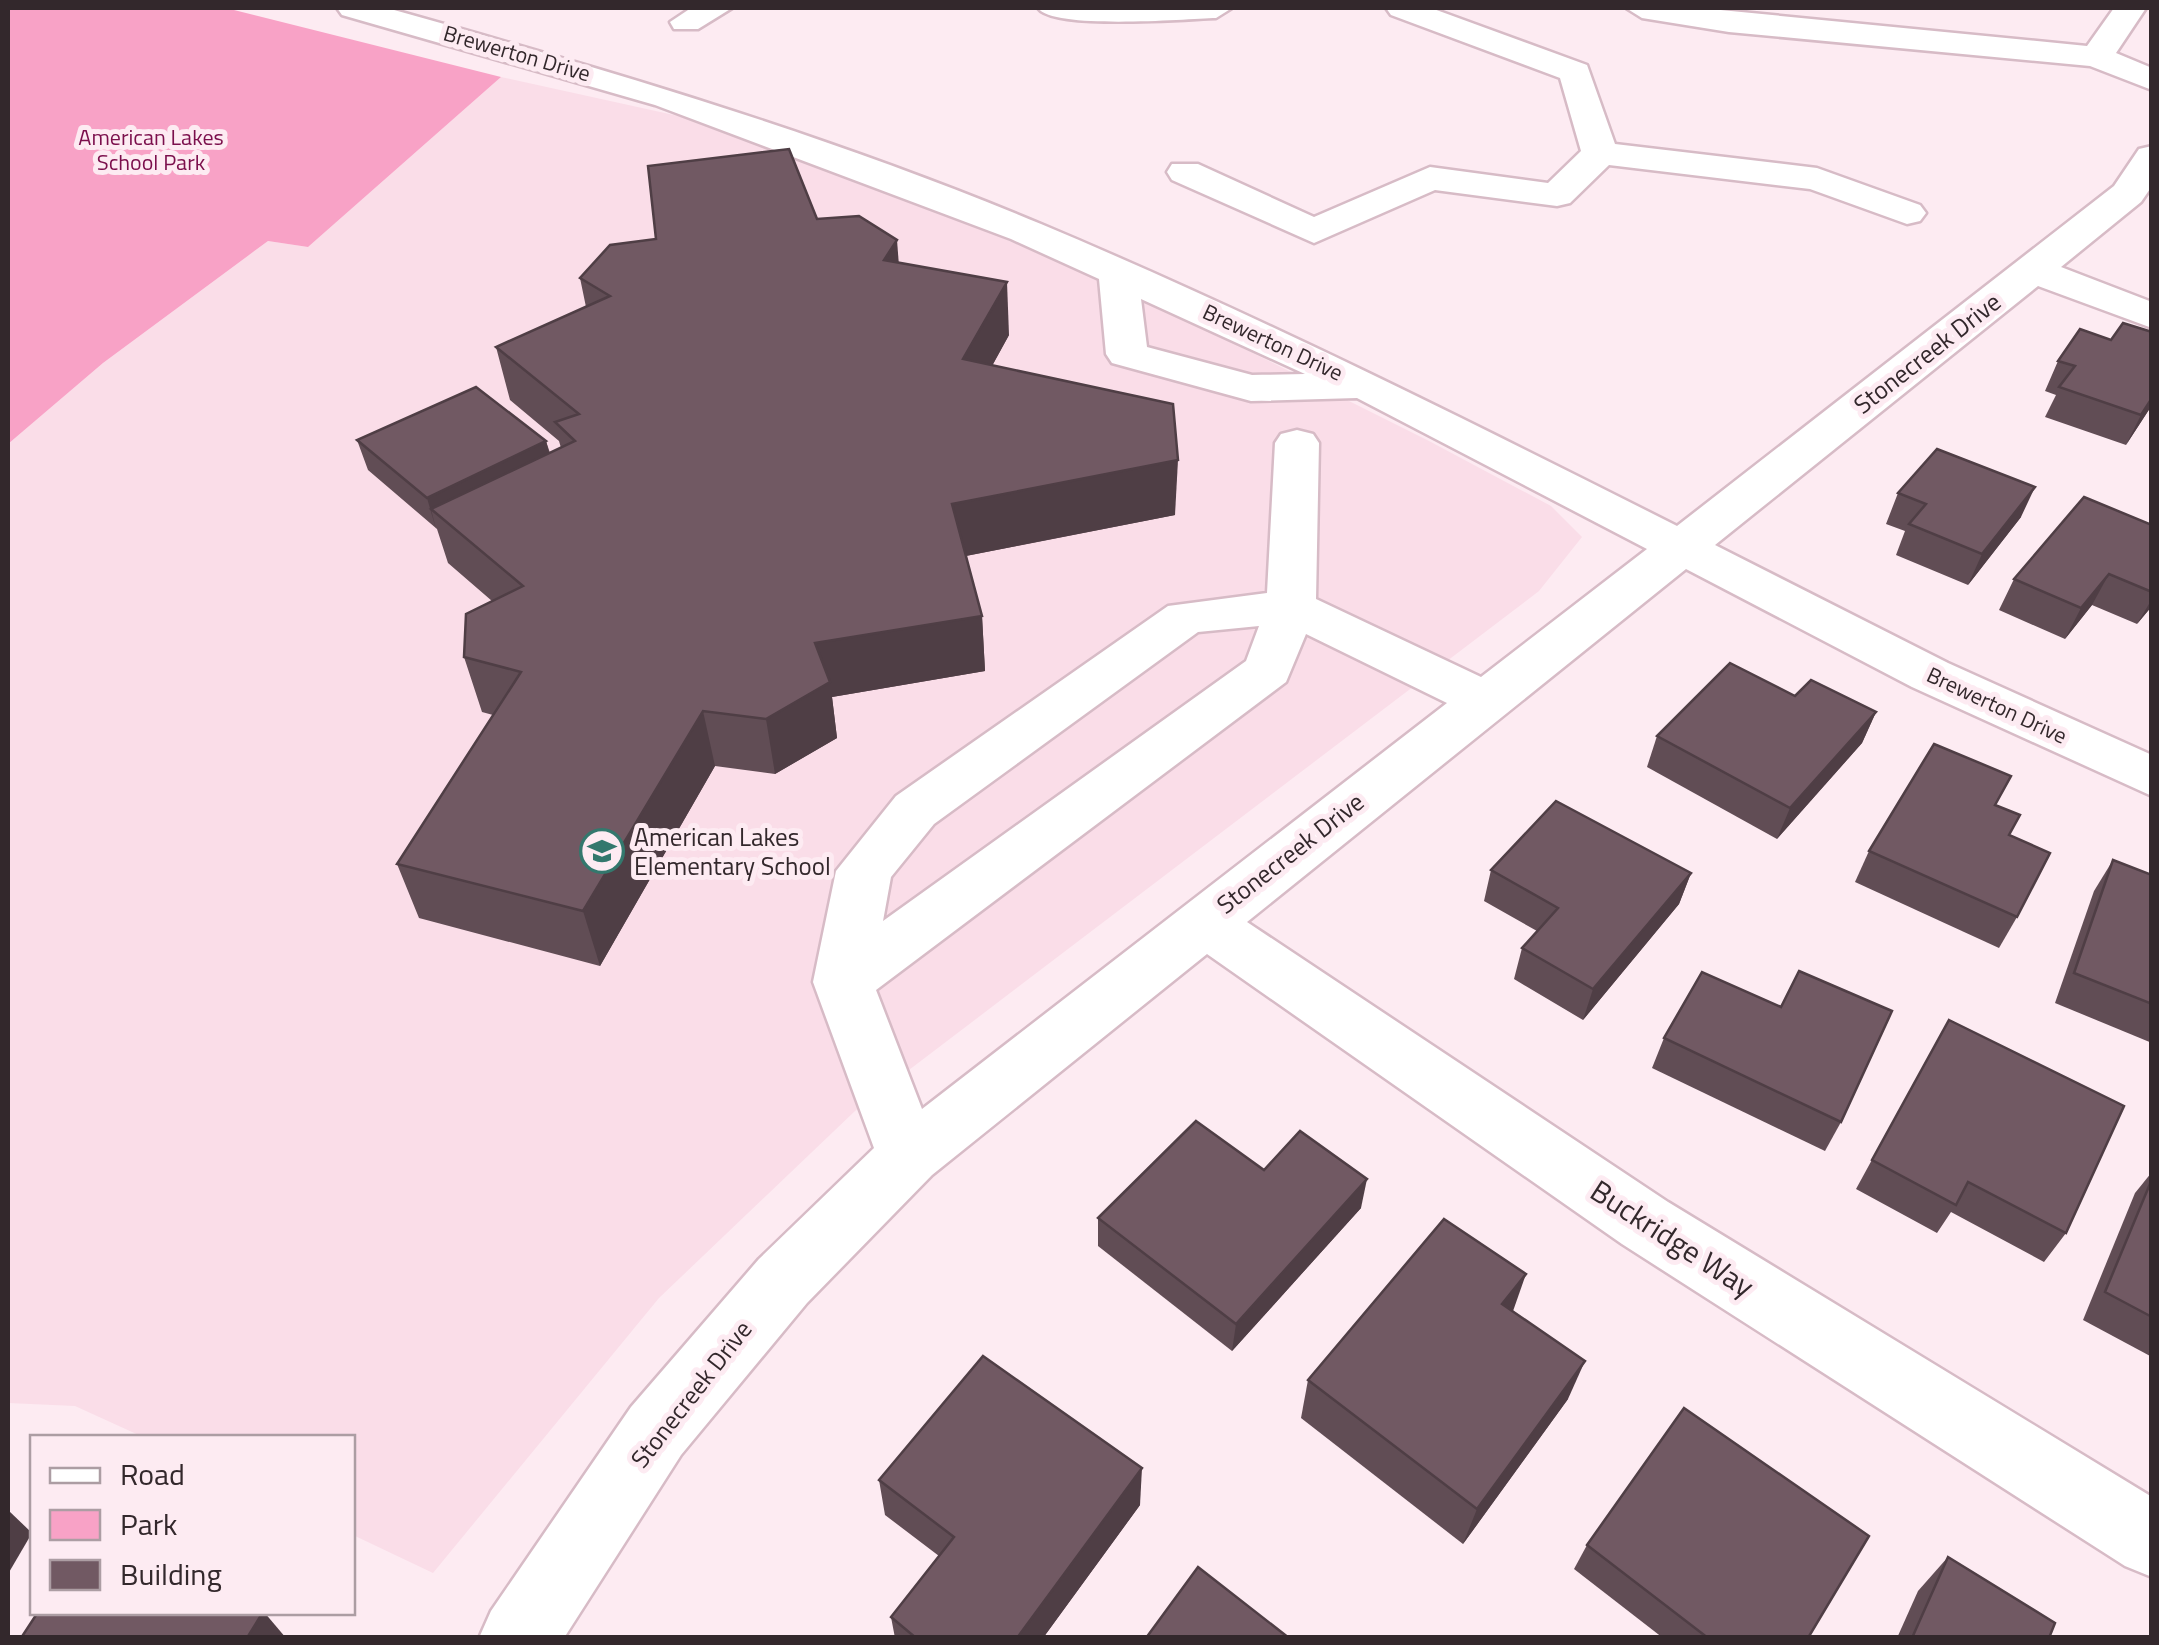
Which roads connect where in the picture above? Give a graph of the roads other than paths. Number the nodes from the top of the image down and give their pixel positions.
1 (353, 8) edge
2 (716, 8) edge
3 (1054, 8) edge
4 (1216, 8) edge
5 (1402, 8) edge
6 (1642, 8) edge
7 (2130, 8) edge
8 (1103, 9) edge
9 (686, 22) dead end
10 (2096, 57) junction
11 (2152, 80) edge
12 (1600, 153) junction
13 (2152, 158) edge
14 (1185, 172) dead end
15 (1907, 213) dead end
16 (2033, 270) junction
17 (1118, 272) junction
18 (2152, 316) edge
19 (1364, 385) junction
20 (1297, 444) dead end
21 (1678, 548) junction
22 (1291, 607) junction
23 (1485, 700) junction
24 (2152, 777) edge
25 (1203, 922) junction
26 (843, 982) junction
27 (909, 1156) junction
28 (2152, 1540) edge
29 (518, 1638) edge

1 - 17 street, Brewerton Drive
2 - 9 street
3 - 8 street
4 - 8 street
5 - 12 street
6 - 10 street
7 - 10 street
10 - 11 street
12 - 14 street
12 - 15 street
13 - 16 street, Stonecreek Drive
16 - 18 street
16 - 21 street, Stonecreek Drive
17 - 19 street, Brewerton Drive
17 - 19 street
19 - 21 street, Brewerton Drive
20 - 22 street
21 - 23 street, Stonecreek Drive
21 - 24 street, Brewerton Drive
22 - 23 street
22 - 26 street
22 - 26 street
23 - 25 street, Stonecreek Drive
25 - 27 street, Stonecreek Drive
25 - 28 street, Buckridge Way
26 - 27 street
27 - 29 street, Stonecreek Drive

